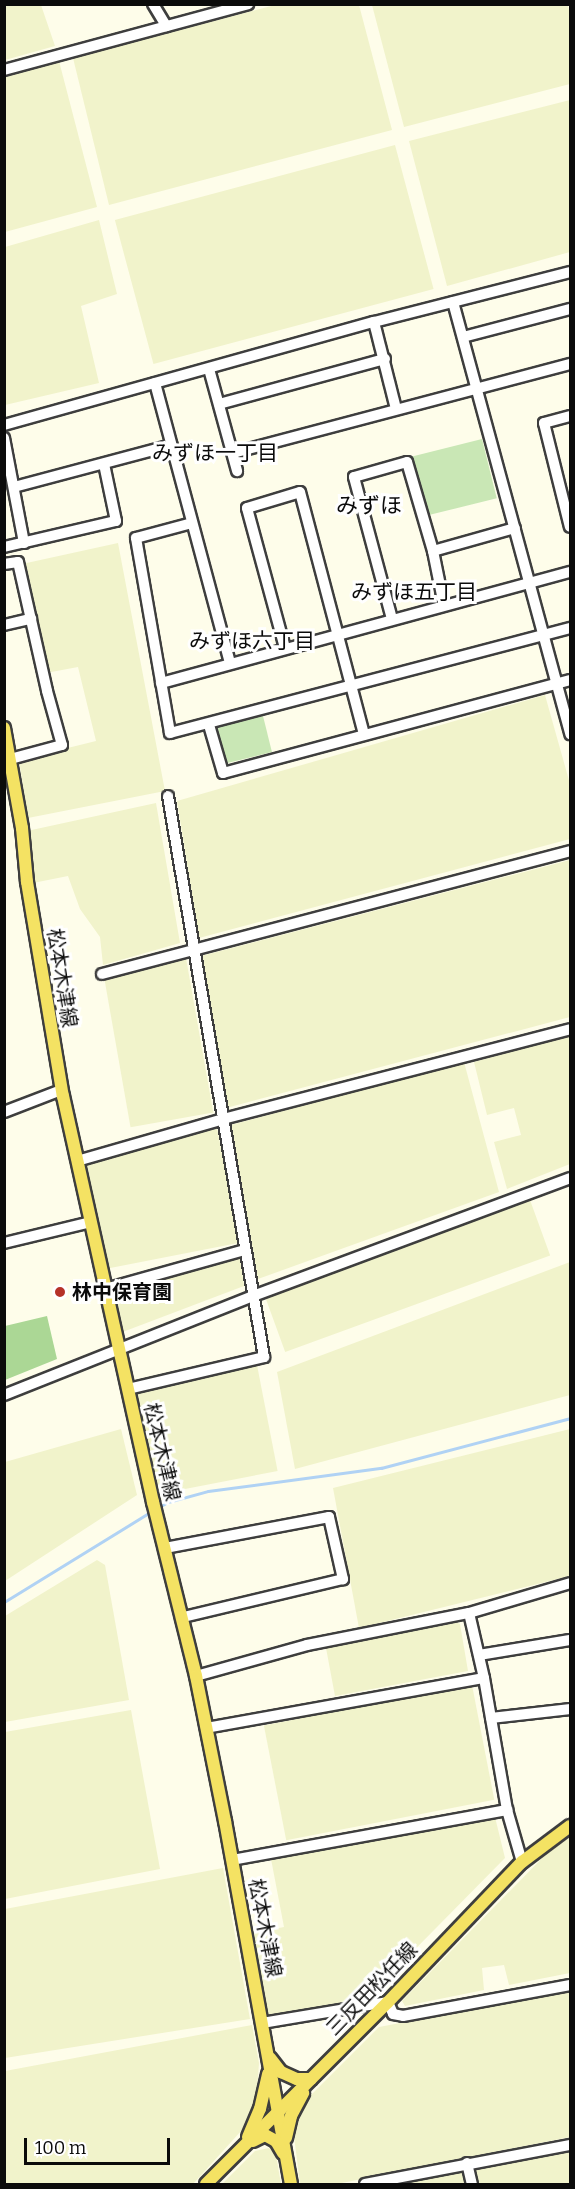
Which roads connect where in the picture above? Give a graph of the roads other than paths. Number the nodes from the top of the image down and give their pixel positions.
1 (153, 4) edge
2 (248, 4) edge
3 (218, 8) edge
4 (166, 26) junction
5 (4, 70) edge
6 (570, 272) edge
7 (453, 302) junction
8 (570, 309) edge
9 (374, 322) junction
10 (463, 337) junction
11 (385, 359) junction
12 (570, 364) edge
13 (209, 369) junction
14 (155, 383) junction
15 (477, 389) junction
16 (219, 404) junction
17 (396, 409) junction
18 (570, 416) edge
19 (4, 424) edge
20 (4, 438) edge
21 (172, 445) junction
22 (233, 453) junction
23 (104, 464) junction
24 (237, 471) dead end
25 (14, 487) junction
26 (192, 523) junction
27 (570, 527) edge
28 (514, 528) junction
29 (24, 543) junction
30 (4, 547) edge
31 (433, 551) junction
32 (4, 564) edge
33 (570, 572) edge
34 (529, 582) junction
35 (444, 605) junction
36 (30, 619) junction
37 (392, 619) junction
38 (4, 625) edge
39 (570, 628) edge
40 (337, 634) junction
41 (544, 634) junction
42 (285, 648) junction
43 (230, 663) junction
44 (570, 680) edge
45 (161, 683) junction
46 (556, 684) junction
47 (352, 687) junction
48 (209, 725) junction
49 (4, 728) edge
50 (570, 734) edge
51 (364, 735) junction
52 (10, 759) junction
53 (168, 796) dead end
54 (570, 851) edge
55 (193, 952) junction
56 (102, 974) dead end
57 (570, 1029) edge
58 (62, 1090) junction
59 (4, 1112) edge
60 (223, 1119) junction
61 (77, 1161) junction
62 (570, 1178) edge
63 (91, 1222) junction
64 (4, 1243) edge
65 (245, 1250) junction
66 (105, 1289) junction
67 (253, 1296) junction
68 (119, 1347) junction
69 (128, 1389) junction
70 (4, 1395) edge
71 (165, 1548) junction
72 (570, 1583) edge
73 (469, 1613) junction
74 (183, 1617) junction
75 (570, 1640) edge
76 (479, 1655) junction
77 (196, 1676) junction
78 (484, 1678) junction
79 (570, 1709) edge
80 (491, 1718) junction
81 (206, 1728) junction
82 (507, 1810) junction
83 (570, 1826) edge
84 (232, 1860) junction
85 (522, 1862) junction
86 (570, 1985) edge
87 (388, 2002) junction
88 (262, 2024) junction
89 (267, 2049) junction
90 (270, 2063) junction
91 (311, 2079) junction
92 (278, 2111) junction
93 (570, 2145) edge
94 (244, 2146) junction
95 (286, 2154) junction
96 (467, 2163) junction
97 (206, 2184) edge
98 (291, 2184) edge
99 (365, 2184) edge
100 (472, 2184) edge

1 - 4 street
2 - 3 street
3 - 4 street
4 - 5 street
6 - 7 street
7 - 9 street
7 - 10 street
8 - 10 street
9 - 11 street
9 - 13 street
10 - 15 street
11 - 16 street
11 - 17 street
12 - 15 street
13 - 14 street
13 - 16 street
14 - 19 street
14 - 21 street
15 - 17 street
15 - 28 street
16 - 22 street
17 - 22 street
18 - 27 street
20 - 25 street
21 - 23 street
21 - 26 street
22 - 24 street
23 - 25 street
23 - 29 street
25 - 29 street
26 - 43 street
26 - 45 street
28 - 31 street
28 - 34 street
29 - 30 street
31 - 35 street
31 - 37 street
32 - 36 street
33 - 34 street
34 - 35 street
34 - 41 street
35 - 37 street
36 - 38 street
36 - 52 street
37 - 40 street
39 - 41 street
40 - 42 street
40 - 42 street
40 - 47 street
41 - 46 street
41 - 47 street
42 - 43 street
43 - 45 street
44 - 46 street
45 - 48 street
46 - 50 street
46 - 51 street
47 - 48 street
47 - 51 street
48 - 51 street
49 - 52 main road, 松本木津線
52 - 58 main road, 松本木津線
53 - 55 street
54 - 55 street
55 - 56 street
55 - 60 street
57 - 60 street
58 - 59 street
58 - 61 main road, 松本木津線
60 - 61 street
60 - 65 street
61 - 63 main road, 松本木津線
62 - 67 street
63 - 64 street
63 - 66 main road, 松本木津線
65 - 66 street
65 - 67 street
66 - 68 main road, 松本木津線
67 - 68 street
67 - 69 street
68 - 69 main road, 松本木津線
68 - 70 street
69 - 71 main road, 松本木津線
71 - 74 main road, 松本木津線
71 - 74 street
72 - 73 street
73 - 76 street
73 - 77 street
74 - 77 main road, 松本木津線
75 - 76 street
76 - 78 street
77 - 81 main road, 松本木津線
78 - 80 street
78 - 81 street
79 - 80 street
80 - 82 street
81 - 84 main road, 松本木津線
82 - 84 street
82 - 85 street
83 - 85 main road, 三反田松任線
84 - 88 main road, 松本木津線
85 - 87 main road, 三反田松任線
86 - 87 street
87 - 88 street
87 - 91 main road, 三反田松任線
88 - 89 main road, 松本木津線
89 - 90 main road, 松本木津線
89 - 91 main road
90 - 92 main road, 松本木津線
90 - 94 main road
91 - 92 main road, 三反田松任線
91 - 95 main road
92 - 94 main road, 三反田松任線
92 - 95 main road, 松本木津線
93 - 96 street
94 - 95 main road
94 - 97 main road, 三反田松任線
95 - 98 main road, 松本木津線
96 - 99 street
96 - 100 street

